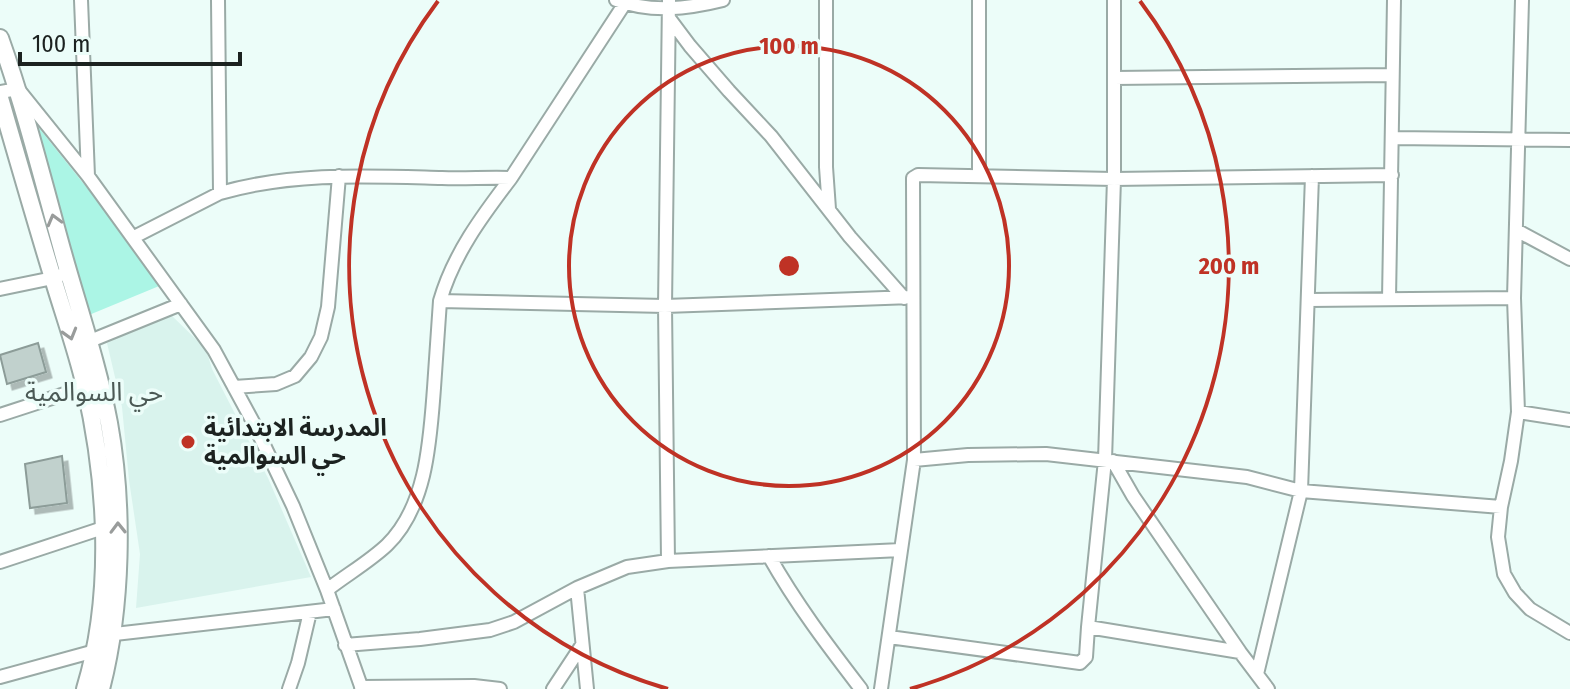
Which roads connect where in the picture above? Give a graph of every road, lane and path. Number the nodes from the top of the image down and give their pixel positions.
1 (81, 0) edge
2 (218, 0) edge
3 (723, 0) edge
4 (826, 0) edge
5 (979, 0) edge
6 (1114, 0) edge
7 (1394, 0) edge
8 (1522, 0) edge
9 (623, 1) edge
10 (669, 9) edge
11 (0, 38) edge
12 (1391, 75) junction
13 (1114, 78) junction
14 (18, 89) junction
15 (0, 92) edge
16 (0, 98) edge
17 (1392, 138) junction
18 (1518, 139) junction
19 (1570, 140) edge
20 (1392, 175) junction
21 (88, 176) junction
22 (339, 176) junction
23 (979, 176) junction
24 (1312, 176) junction
25 (511, 178) junction
26 (1114, 179) junction
27 (220, 193) junction
28 (829, 210) junction
29 (1516, 230) junction
30 (134, 237) junction
31 (1570, 259) edge
32 (61, 275) junction
33 (0, 289) edge
34 (908, 298) junction
35 (1514, 298) junction
36 (1389, 299) junction
37 (1309, 300) junction
38 (440, 301) junction
39 (181, 304) junction
40 (665, 306) junction
41 (90, 341) junction
42 (92, 384) junction
43 (234, 387) junction
44 (1518, 412) junction
45 (0, 415) edge
46 (1570, 420) edge
47 (914, 460) junction
48 (1109, 461) junction
49 (1301, 491) junction
50 (1501, 507) junction
51 (103, 528) junction
52 (901, 550) junction
53 (769, 556) junction
54 (668, 561) junction
55 (0, 562) edge
56 (577, 588) junction
57 (327, 590) junction
58 (334, 609) junction
59 (310, 612) junction
60 (1088, 627) junction
61 (1570, 633) edge
62 (889, 637) junction
63 (102, 640) junction
64 (345, 645) junction
65 (582, 645) junction
66 (1240, 652) junction
67 (1257, 674) junction
68 (0, 677) edge
69 (362, 688) edge
70 (85, 689) edge
71 (101, 689) edge
72 (289, 689) edge
73 (500, 689) edge
74 (553, 689) edge
75 (587, 689) edge
76 (861, 689) edge
77 (880, 689) edge
78 (1268, 689) edge

1 - 21 street
2 - 27 street
3 - 10 street
4 - 28 street
5 - 23 street
6 - 13 street
7 - 12 street
8 - 18 street
9 - 10 street
9 - 25 street
10 - 28 street
10 - 40 street
11 - 14 main road
12 - 13 street
12 - 17 street
13 - 26 street
14 - 15 street
14 - 21 street
32 -> 14 main road
16 - 32 main road
17 - 18 street
17 - 20 street
18 - 19 street
18 - 29 street
20 - 24 street
20 - 36 street
21 - 30 street
22 - 25 street
22 - 27 street
22 - 43 street
23 - 26 street
23 - 34 street
24 - 26 street
24 - 37 street
25 - 38 street
26 - 48 street
27 - 30 street
28 - 34 street
29 - 31 street
29 - 35 street
30 - 39 street
32 - 33 street
32 - 41 main road
32 -> 42 main road
34 - 40 street
34 - 47 street
35 - 36 street
35 - 44 street
36 - 37 street
37 - 49 street
38 - 40 street
38 - 57 street
39 - 41 street
39 - 43 street
40 - 54 street
41 - 42 main road
42 - 45 street
42 - 51 main road
63 -> 42 main road
43 - 57 street
44 - 46 street
44 - 50 street
47 - 48 street
47 - 52 street
48 - 49 street
48 - 60 street
48 - 66 street
49 - 50 street
49 - 67 street
50 - 61 street
51 - 55 street
51 - 63 main road
52 - 53 street
52 - 62 street
53 - 54 street
53 - 76 street
54 - 56 street
56 - 64 street
56 - 65 street
57 - 58 street
58 - 59 street
58 - 64 street
59 - 63 street
59 - 72 street
60 - 62 street
60 - 66 street
62 - 77 street
63 - 68 street
63 - 70 main road
63 - 71 main road
64 - 69 street
65 - 74 street
65 - 75 street
66 - 67 street
67 - 78 street
69 - 73 street

